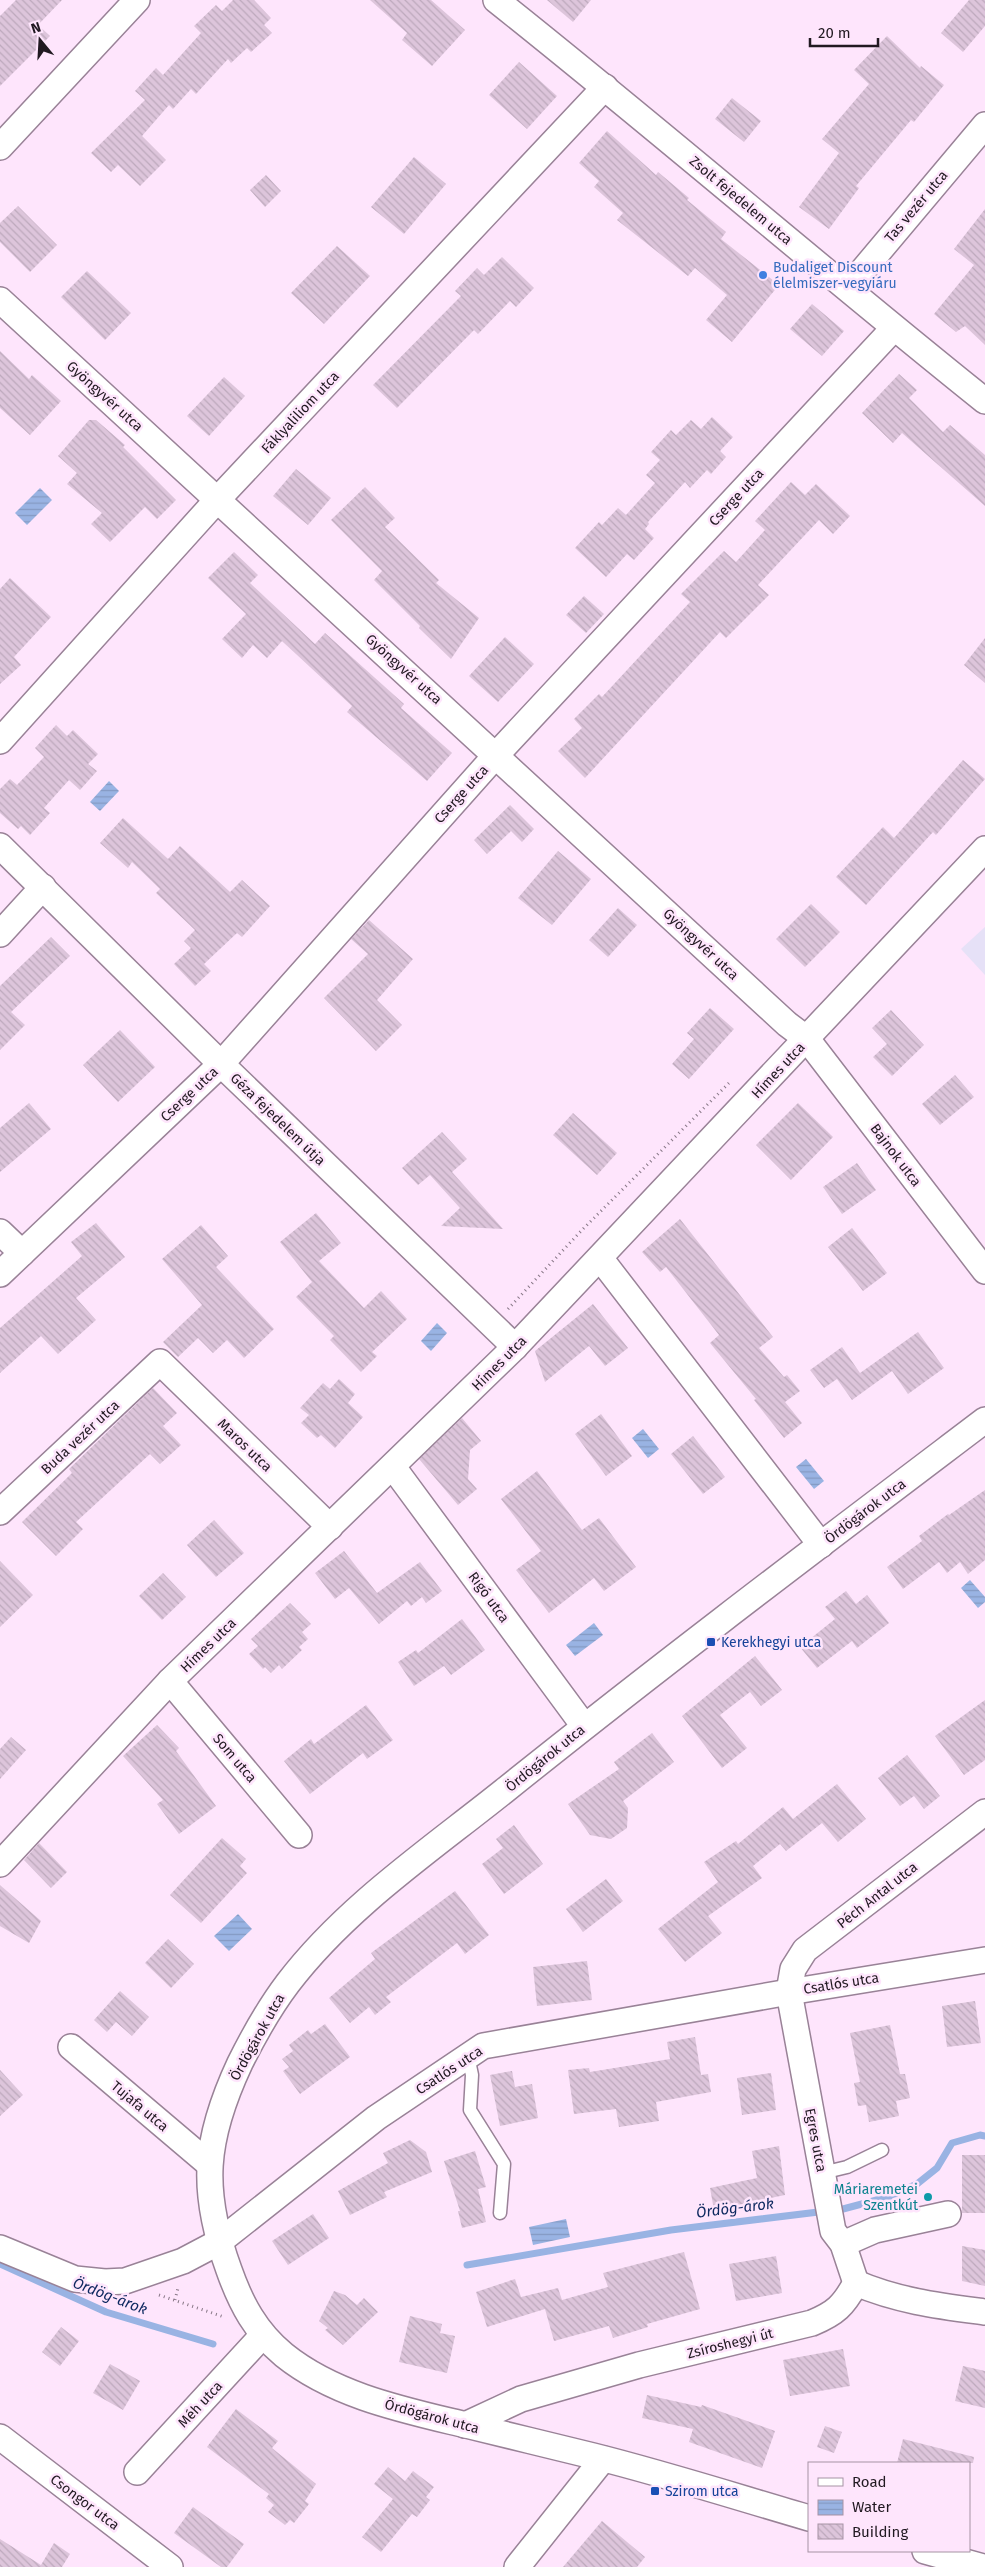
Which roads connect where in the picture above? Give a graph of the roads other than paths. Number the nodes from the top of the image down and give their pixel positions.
1 (137, 0) edge
2 (496, 0) edge
3 (605, 87) junction
4 (985, 125) edge
5 (0, 147) edge
6 (848, 288) junction
7 (0, 300) edge
8 (894, 328) junction
9 (985, 401) edge
10 (218, 500) junction
11 (0, 741) edge
12 (496, 754) junction
13 (0, 846) edge
14 (985, 849) edge
15 (44, 888) junction
16 (0, 934) edge
17 (807, 1039) junction
18 (221, 1064) junction
19 (0, 1232) edge
20 (22, 1253) junction
21 (600, 1258) junction
22 (985, 1271) edge
23 (0, 1274) edge
24 (515, 1347) junction
25 (160, 1362) joint
26 (985, 1420) edge
27 (393, 1467) junction
28 (0, 1512) edge
29 (330, 1527) junction
30 (821, 1545) junction
31 (170, 1681) junction
32 (584, 1726) junction
33 (985, 1812) edge
34 (299, 1835) dead end
35 (0, 1864) edge
36 (985, 1960) edge
37 (789, 1992) junction
38 (71, 2047) dead end
39 (468, 2056) junction
40 (882, 2150) dead end
41 (209, 2164) junction
42 (823, 2180) junction
43 (500, 2213) dead end
44 (948, 2214) dead end
45 (838, 2238) junction
46 (219, 2242) junction
47 (0, 2248) edge
48 (856, 2283) junction
49 (985, 2312) edge
50 (263, 2335) junction
51 (465, 2425) junction
52 (0, 2437) edge
53 (603, 2459) junction
54 (137, 2472) dead end
55 (808, 2518) edge
56 (928, 2552) edge
57 (170, 2567) edge
58 (517, 2567) edge
59 (978, 2567) edge

1 - 5 street
2 - 3 street, Zsolt fejedelem utca
3 - 6 street, Zsolt fejedelem utca
3 - 10 street, Fáklyaliliom utca
4 - 6 street, Tas vezér utca
6 - 8 street, Zsolt fejedelem utca
7 - 10 street, Gyöngyvér utca
8 - 9 street, Zsolt fejedelem utca
8 - 12 street, Cserge utca
10 - 11 street, Fáklyaliliom utca
10 - 12 street, Gyöngyvér utca
12 - 17 street, Gyöngyvér utca
12 - 18 street, Cserge utca
13 - 15 street, Géza fejedelem útja
14 - 17 street, Hímes utca
15 - 16 street
15 - 18 street, Géza fejedelem útja
17 - 21 street, Hímes utca
17 - 22 street, Bajnok utca
18 - 20 street, Cserge utca
18 - 24 street, Géza fejedelem útja
19 - 20 street
20 - 23 street, Cserge utca
21 - 24 street, Hímes utca
21 - 30 street
24 - 27 street, Hímes utca
25 - 28 street, Buda vezér utca
25 - 29 street, Maros utca
26 - 30 street, Ördögárok utca
27 - 29 street, Hímes utca
27 - 32 street, Rigó utca
29 - 31 street, Hímes utca
30 - 32 street, Ördögárok utca
31 - 34 street, Som utca
31 - 35 street, Hímes utca
32 - 41 street, Ördögárok utca
33 - 37 street, Péch Antal utca
36 - 37 street, Csatlós utca
37 - 39 street, Csatlós utca
37 - 42 street, Egres utca
38 - 41 street, Tujafa utca
39 - 43 lane
39 - 46 street, Csatlós utca
40 - 42 lane
41 - 46 street, Ördögárok utca
42 - 45 street, Egres utca
44 - 45 street
45 - 48 street, Egres utca
46 - 47 street, Csatlós utca
46 - 50 street, Ördögárok utca
48 - 49 street
48 - 51 street, Zsíroshegyi út
50 - 51 street, Ördögárok utca
50 - 54 street, Méh utca
51 - 53 street, Ördögárok utca
52 - 57 street, Csongor utca
53 - 55 street, Ördögárok utca
53 - 58 street
56 - 59 street

